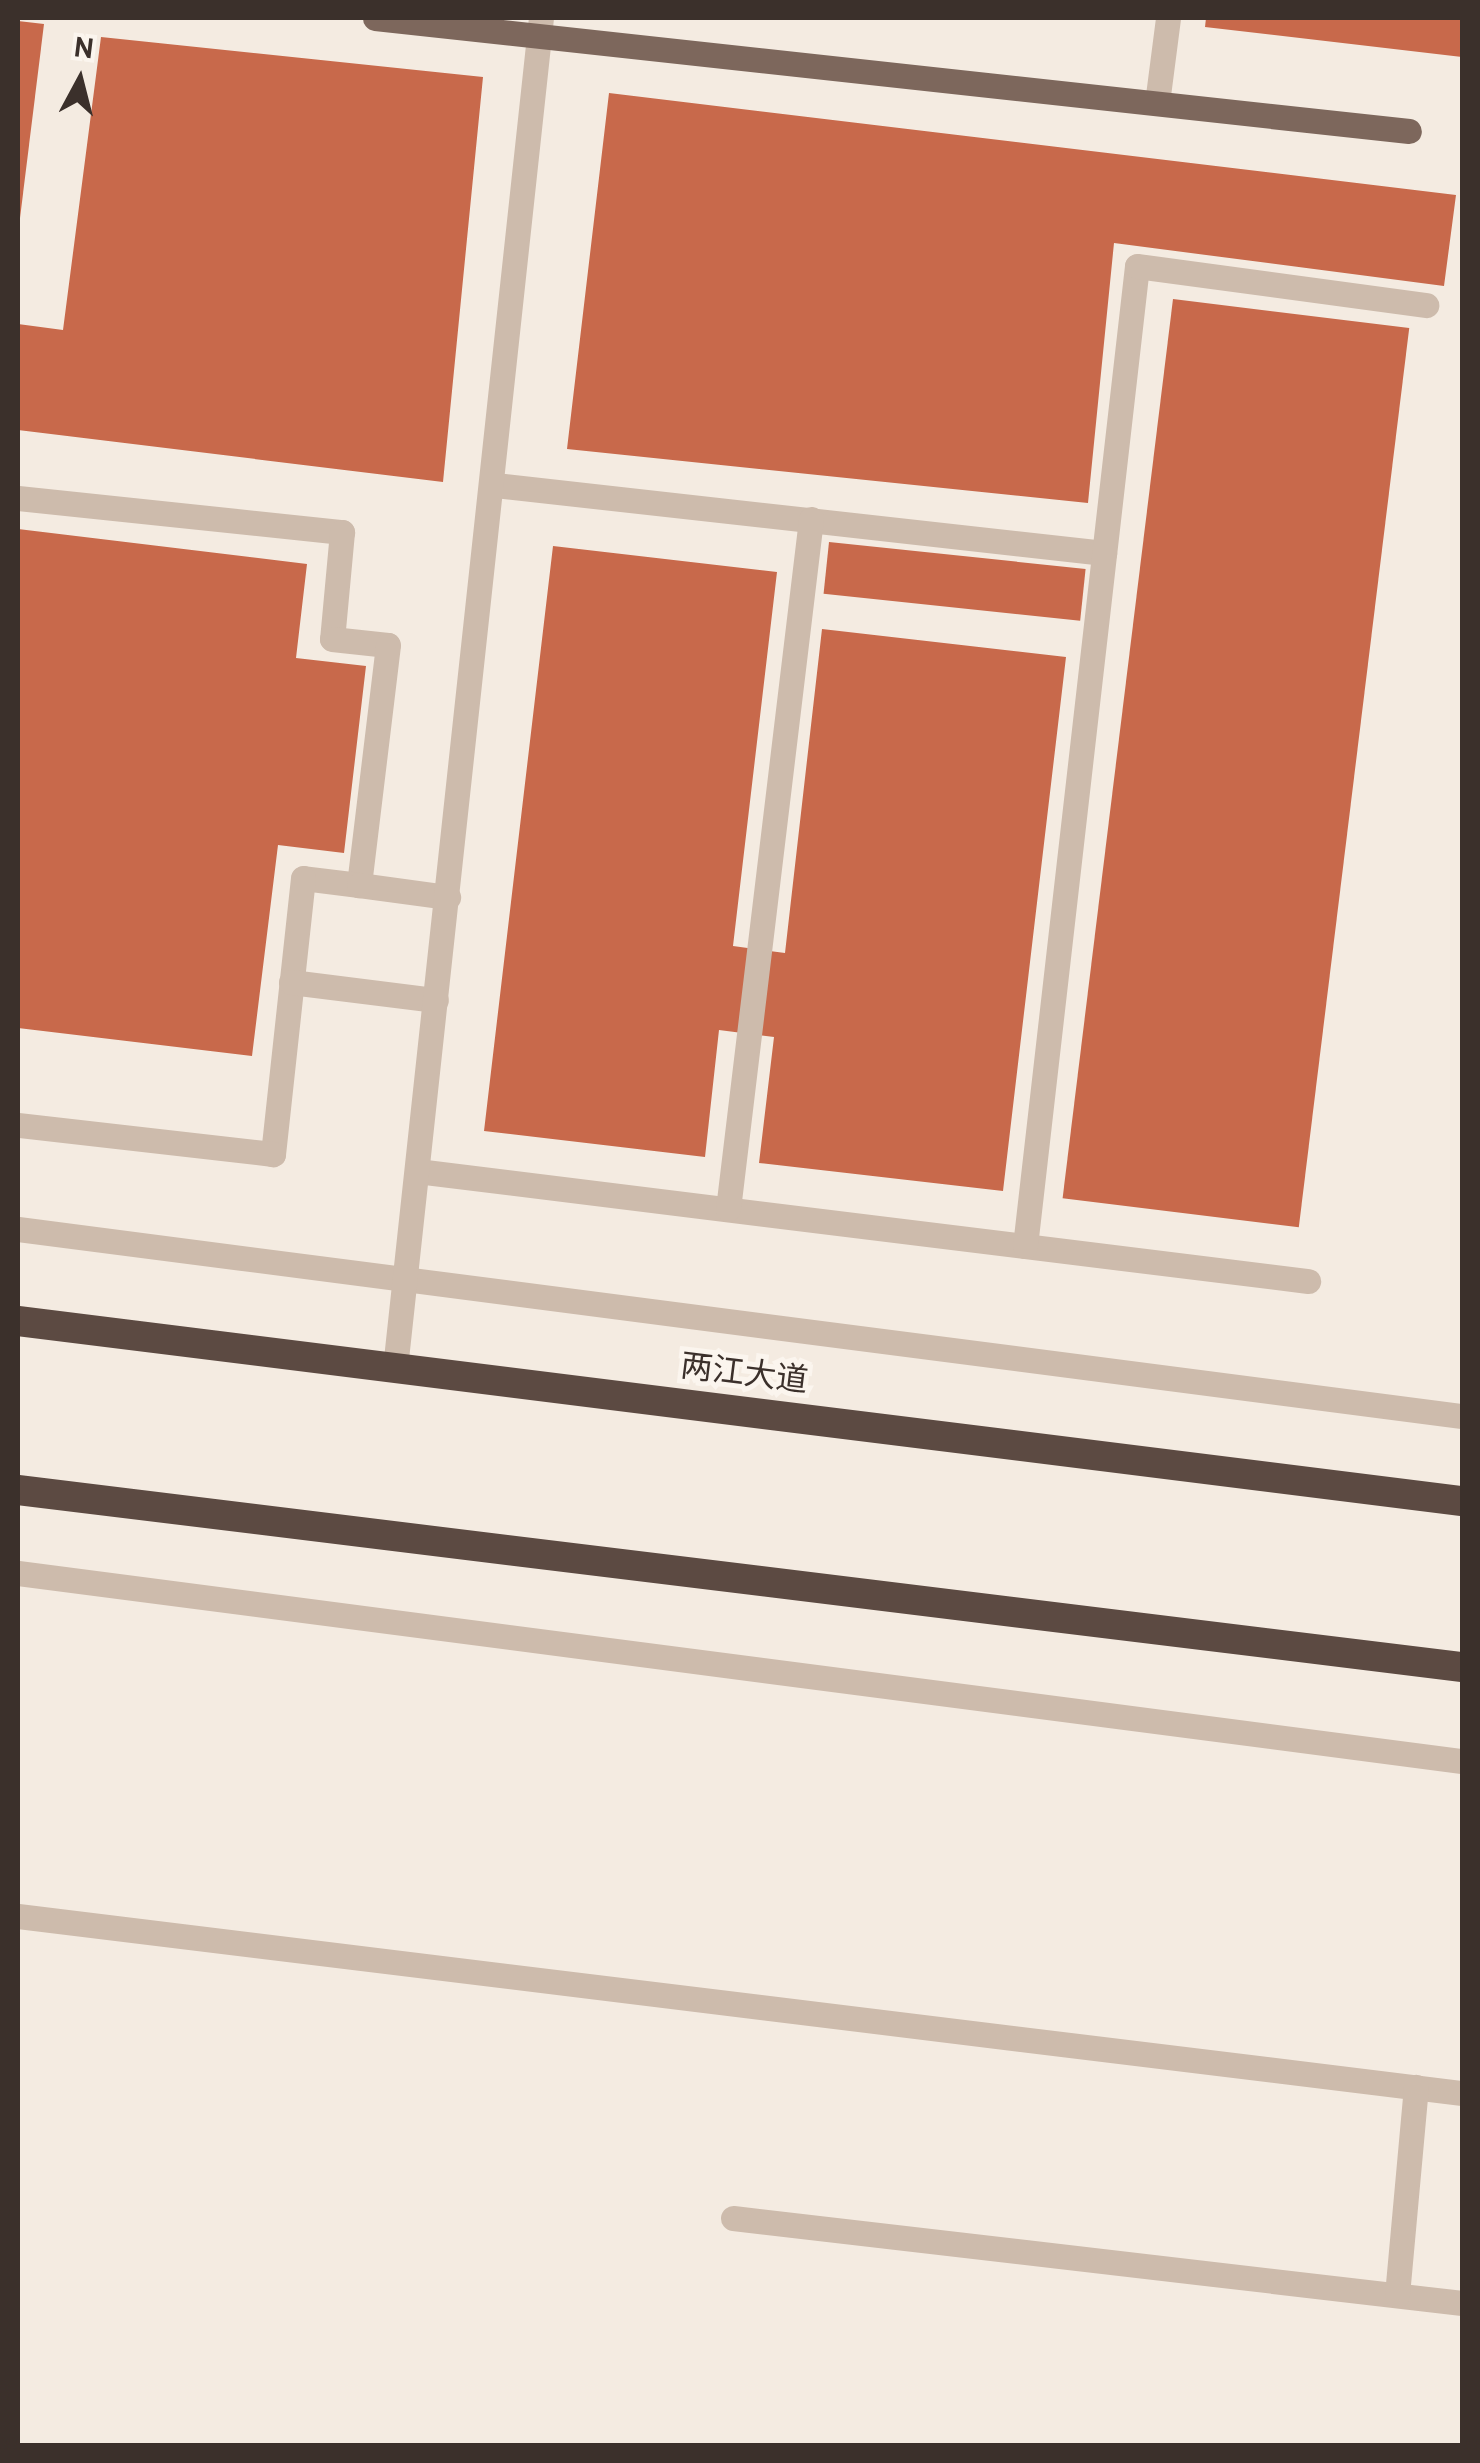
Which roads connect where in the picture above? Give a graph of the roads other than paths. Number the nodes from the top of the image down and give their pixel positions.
1 (375, 18) edge
2 (1168, 18) edge
3 (540, 27) edge
4 (1158, 103) junction
5 (1409, 131) dead end
6 (1426, 304) dead end
7 (494, 485) junction
8 (18, 498) edge
9 (811, 519) junction
10 (1104, 552) junction
11 (358, 885) junction
12 (448, 897) junction
13 (292, 982) junction
14 (436, 1000) junction
15 (18, 1125) edge
16 (417, 1171) junction
17 (728, 1210) junction
18 (18, 1229) edge
19 (1026, 1246) junction
20 (405, 1277) junction
21 (1308, 1281) dead end
22 (18, 1320) edge
23 (395, 1368) junction
24 (1462, 1416) edge
25 (18, 1490) edge
26 (1462, 1501) edge
27 (18, 1573) edge
28 (1462, 1667) edge
29 (1462, 1761) edge
30 (18, 1916) edge
31 (1416, 2087) junction
32 (1462, 2093) edge
33 (734, 2218) dead end
34 (1398, 2296) junction
35 (1462, 2303) edge

1 - 3 main road
2 - 4 street
3 - 4 main road
3 - 7 street
4 - 5 main road
6 - 10 street
7 - 9 street
7 - 12 street
8 - 11 street
9 - 10 street
9 - 17 street
10 - 19 street
11 - 12 street
11 - 13 street
12 - 14 street
13 - 14 street
13 - 15 street
14 - 16 street
16 - 17 street
16 - 20 street
17 - 19 street
18 - 20 street
19 - 21 street
20 - 23 street
20 - 24 street
22 - 23 highway, 两江大道
23 - 26 highway, 两江大道
25 - 28 highway
27 - 29 street
30 - 31 street
31 - 32 street
31 - 34 street
33 - 34 street
34 - 35 street

